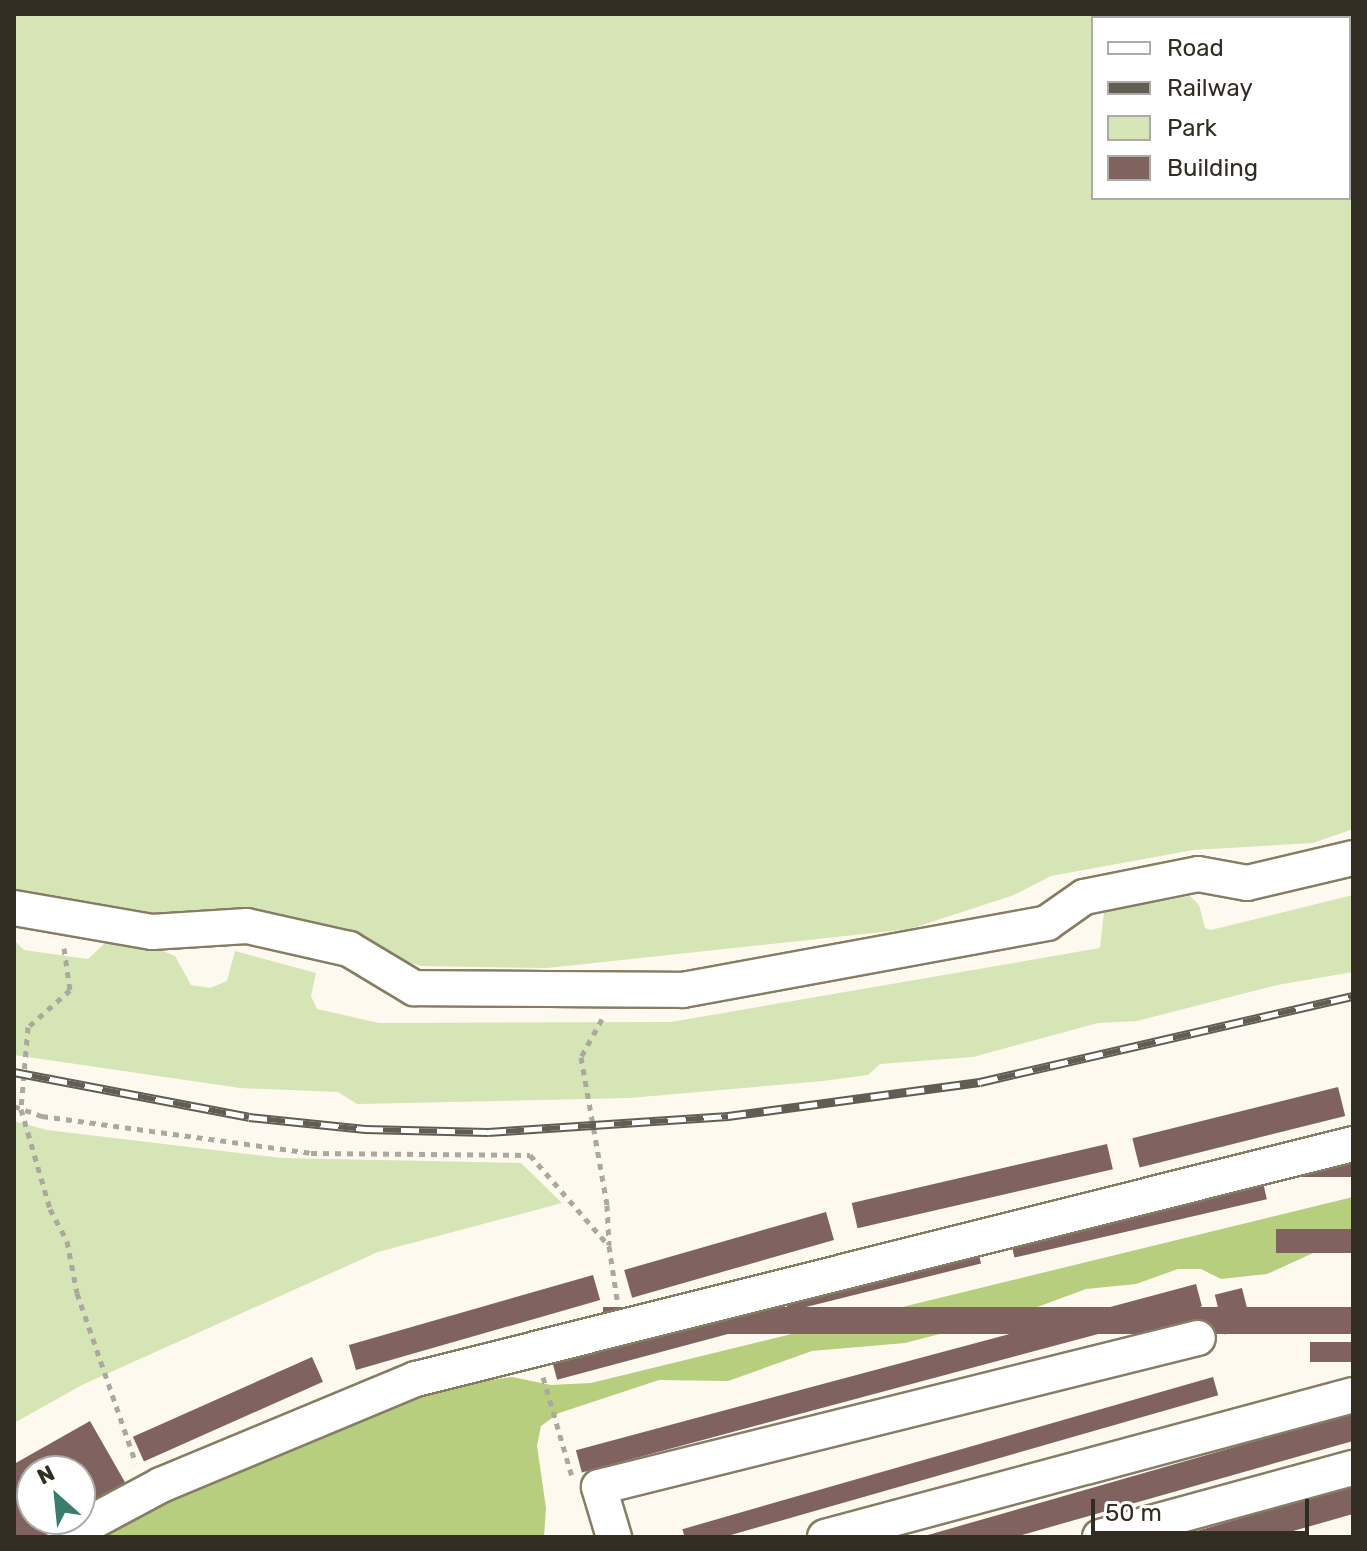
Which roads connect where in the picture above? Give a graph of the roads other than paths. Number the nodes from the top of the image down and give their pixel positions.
1 (1353, 858) edge
2 (14, 908) edge
3 (1353, 1144) edge
4 (1198, 1338) dead end
5 (1353, 1395) edge
6 (1353, 1468) edge
7 (64, 1537) edge
8 (614, 1537) edge
9 (825, 1537) edge
10 (1100, 1537) edge

1 - 2 lane
3 - 7 lane
4 - 8 lane
5 - 9 lane
6 - 10 lane

